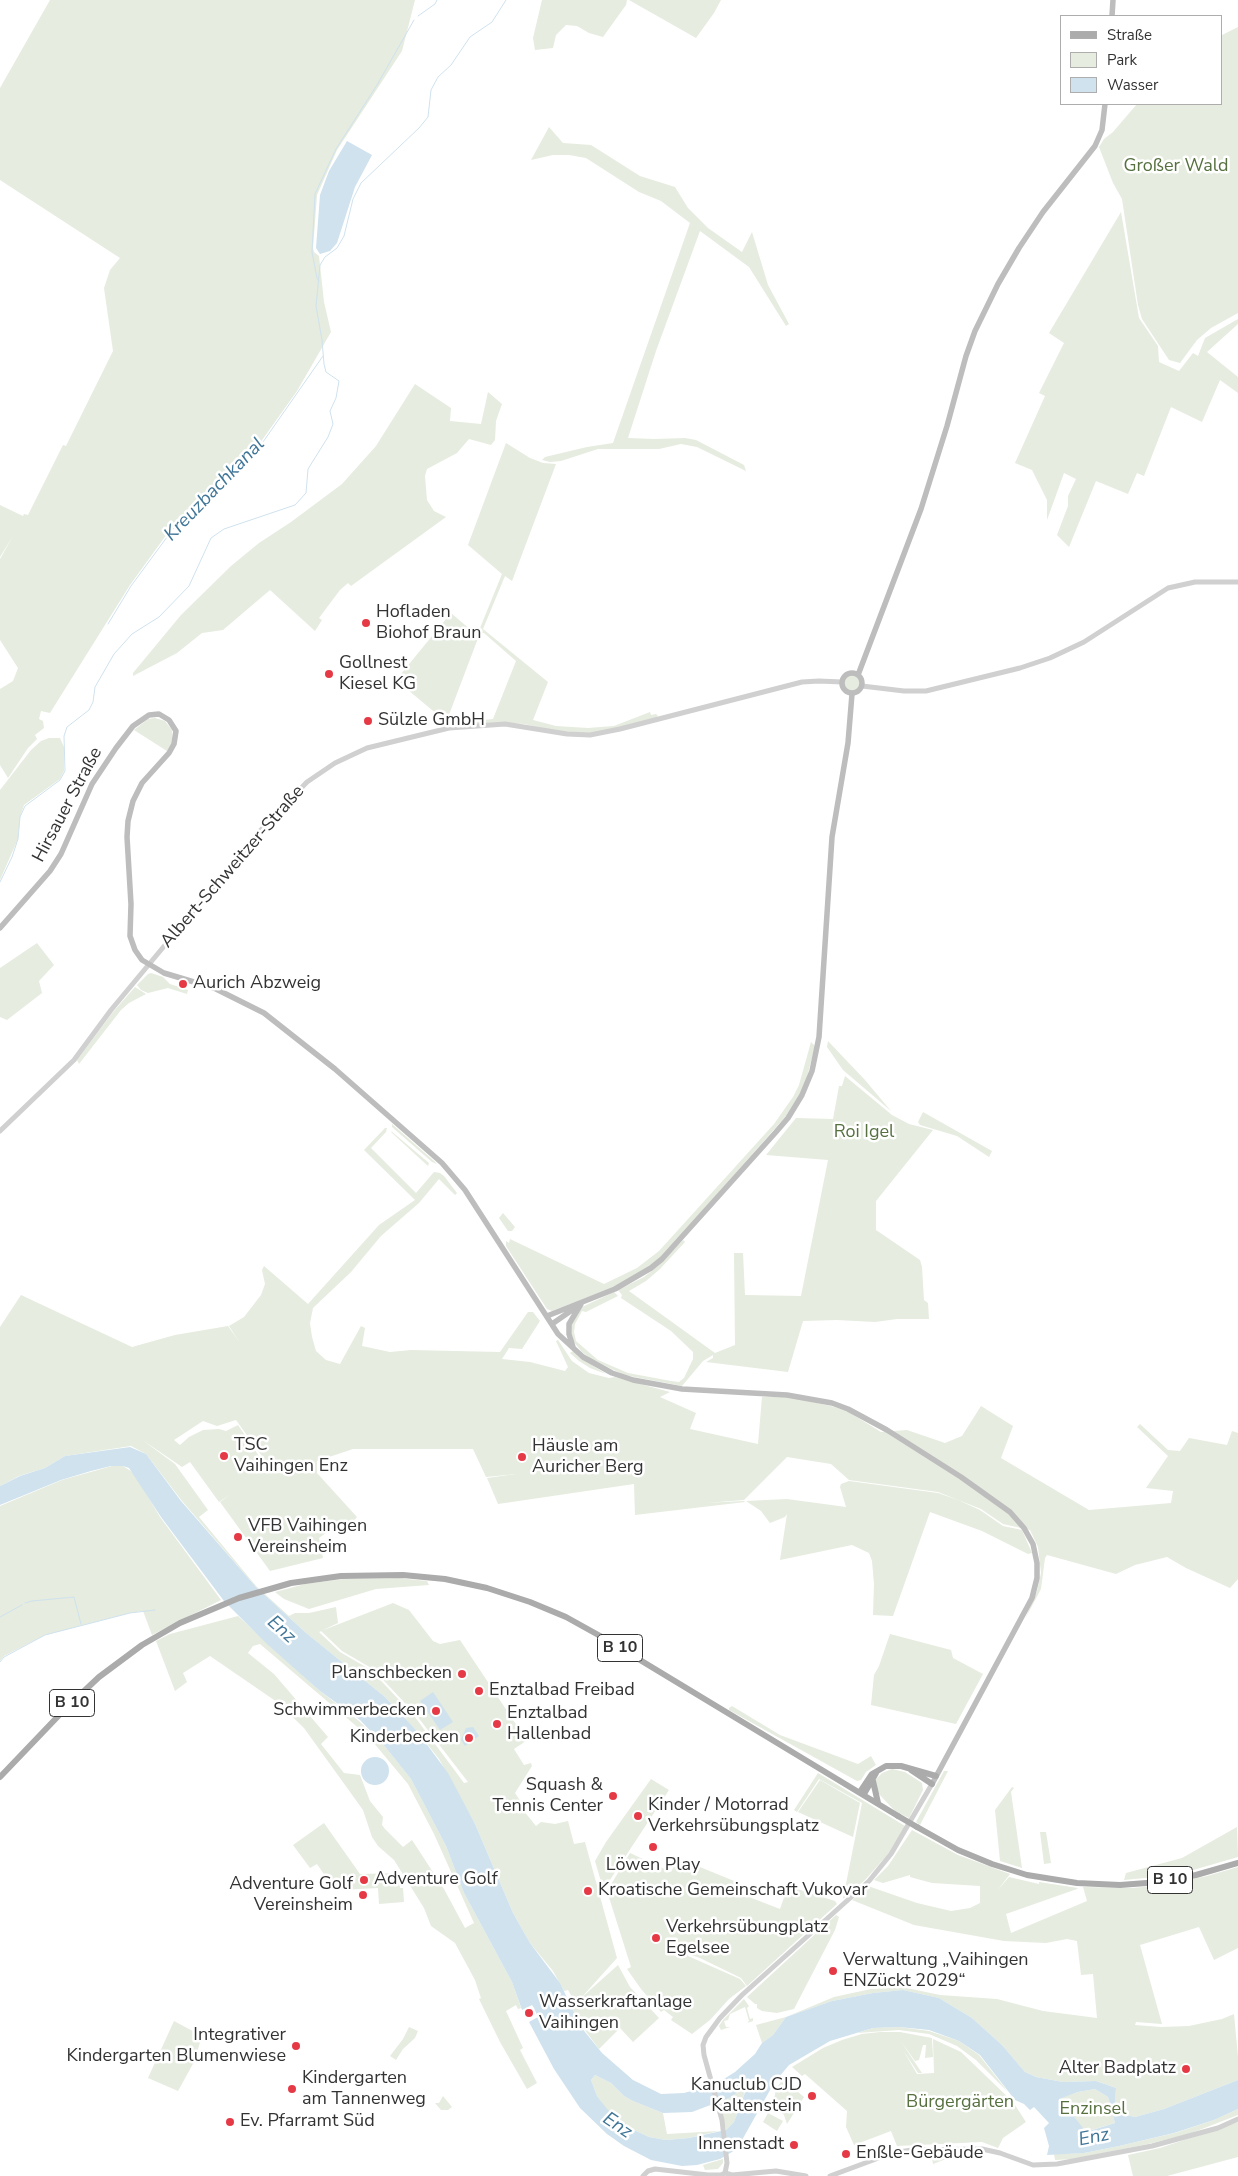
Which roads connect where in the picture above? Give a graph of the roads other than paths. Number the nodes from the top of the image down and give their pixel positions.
1 (1114, 0) edge
2 (1112, 15) edge
3 (1106, 105) edge
4 (1238, 582) edge
5 (858, 675) junction
6 (842, 682) junction
7 (862, 686) junction
8 (852, 694) junction
9 (0, 928) edge
10 (149, 965) junction
11 (0, 1131) edge
12 (581, 1304) junction
13 (547, 1316) junction
14 (552, 1324) junction
15 (576, 1351) junction
16 (910, 1769) junction
17 (878, 1770) junction
18 (936, 1776) junction
19 (0, 1777) edge
20 (873, 1781) junction
21 (932, 1784) junction
22 (862, 1793) junction
23 (878, 1803) junction
24 (1238, 1863) edge
25 (1238, 2119) edge
26 (725, 2173) junction
27 (643, 2176) edge
28 (806, 2176) edge
29 (830, 2176) edge

1 - 2 main road
3 - 5 main road
4 - 7 street
5 - 6 main road
5 - 7 main road
6 - 8 main road
6 - 10 street, Albert-Schweitzer-Straße
7 - 8 main road
8 - 12 main road
9 - 10 main road, Hirsauer Straße
10 - 11 street, Albert-Schweitzer-Straße
10 - 13 main road
12 - 13 main road
12 - 14 main road
12 - 15 main road
13 - 14 main road
14 - 15 main road
15 - 18 main road
16 - 17 main road
16 - 18 main road
16 - 21 main road
17 - 20 main road
17 - 22 main road
18 - 21 main road
19 - 22 main road, B 10
20 - 22 main road
20 - 23 main road
21 - 26 street
22 - 23 main road, B 10
23 - 24 main road, B 10, bridge
25 - 29 street
26 - 27 street
26 - 28 street

